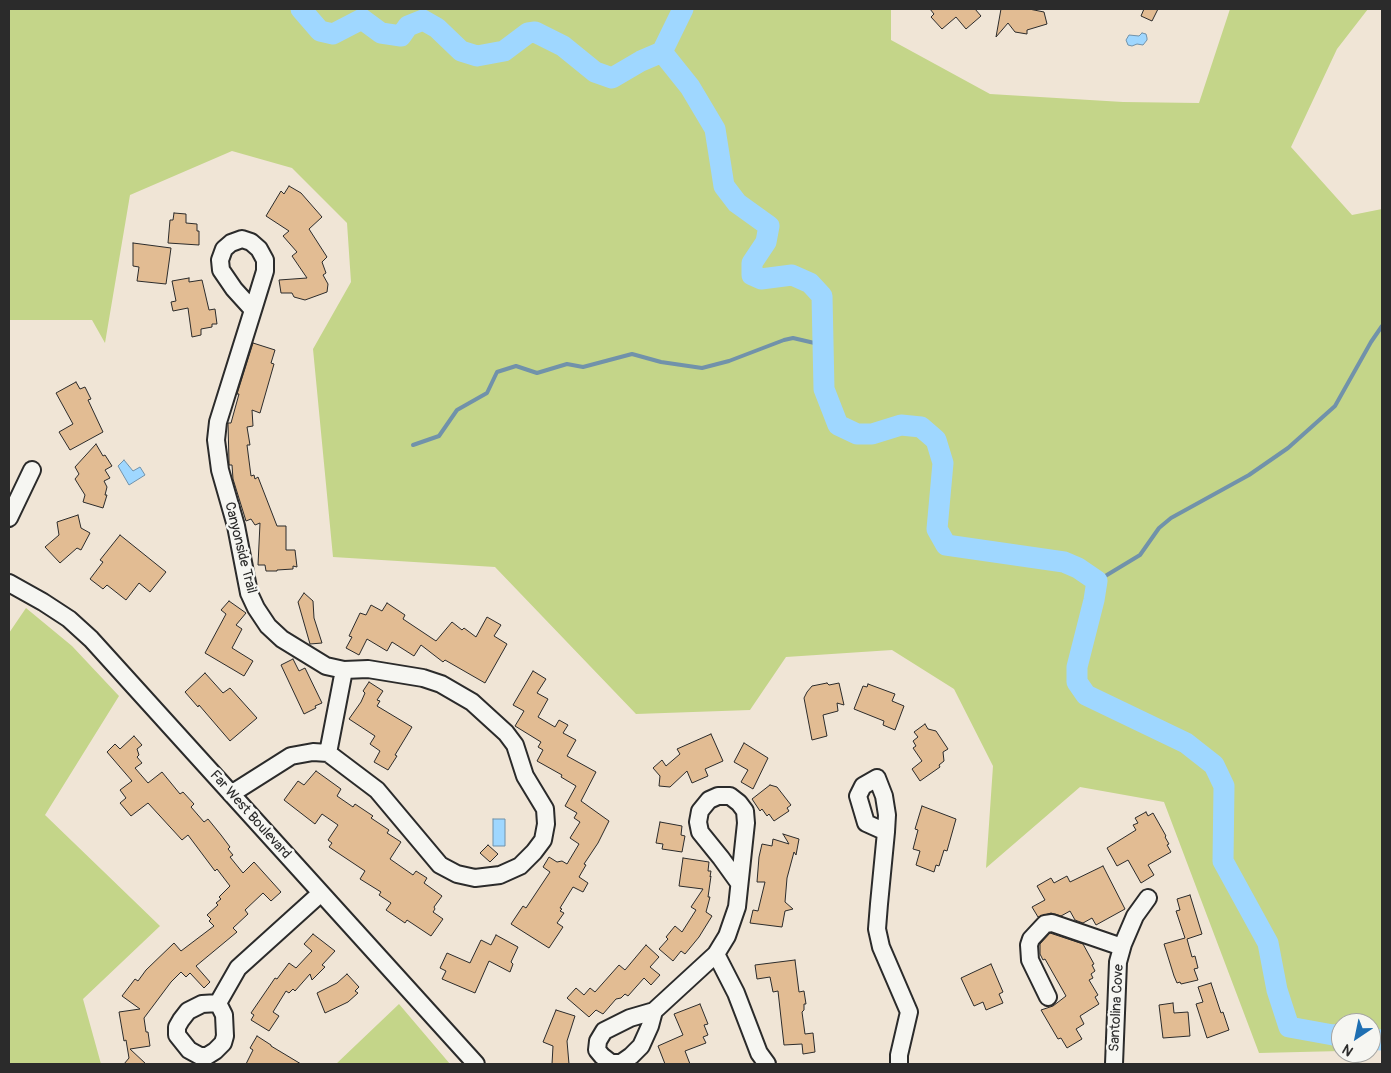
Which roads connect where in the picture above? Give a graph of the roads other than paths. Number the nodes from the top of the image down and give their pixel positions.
1 (253, 310) dead end
2 (32, 470) dead end
3 (9, 518) edge
4 (9, 583) edge
5 (344, 670) junction
6 (328, 753) junction
7 (231, 794) junction
8 (886, 832) dead end
9 (739, 883) junction
10 (321, 893) junction
11 (1148, 898) dead end
12 (1122, 947) junction
13 (716, 954) junction
14 (1048, 997) dead end
15 (218, 1003) dead end
16 (654, 1011) dead end
17 (762, 1060) edge
18 (476, 1064) edge
19 (900, 1064) edge
20 (1114, 1064) edge

1 - 5 street, Canyonside Trail
2 - 3 street
4 - 7 street, Far West Boulevard
5 - 6 street
5 - 6 street, Canyonside Trail
6 - 7 street
7 - 10 street, Far West Boulevard
8 - 19 street
9 - 9 street
9 - 13 street
10 - 15 street
10 - 18 street, Far West Boulevard
11 - 12 street, Santolina Cove
12 - 14 street
12 - 20 street, Santolina Cove
13 - 16 street
13 - 17 street

